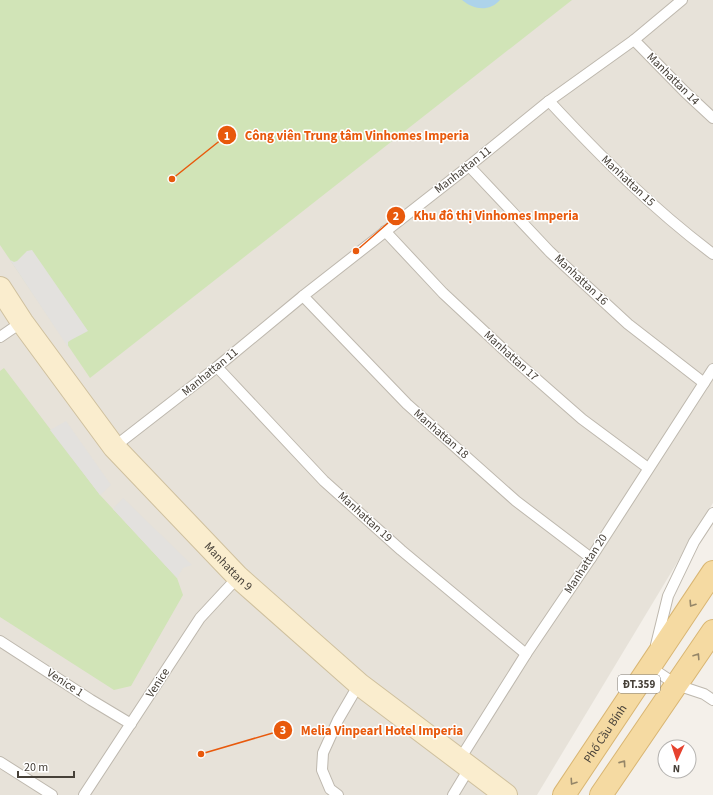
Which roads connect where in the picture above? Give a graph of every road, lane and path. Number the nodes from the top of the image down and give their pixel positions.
1 (682, 0) edge
2 (634, 40) junction
3 (549, 101) junction
4 (713, 118) edge
5 (469, 166) junction
6 (385, 231) junction
7 (713, 254) edge
8 (0, 288) edge
9 (303, 296) junction
10 (22, 322) junction
11 (0, 337) edge
12 (217, 367) junction
13 (713, 369) edge
14 (704, 383) junction
15 (114, 447) junction
16 (648, 468) junction
17 (713, 513) edge
18 (591, 558) junction
19 (713, 572) edge
20 (238, 577) junction
21 (713, 631) edge
22 (0, 641) edge
23 (526, 654) junction
24 (650, 667) junction
25 (359, 684) junction
26 (677, 685) junction
27 (713, 700) edge
28 (131, 724) junction
29 (0, 762) edge
30 (465, 763) junction
31 (52, 795) edge
32 (84, 795) edge
33 (338, 795) edge
34 (453, 795) edge
35 (506, 795) edge
36 (564, 795) edge
37 (601, 795) edge

1 - 2 lane, Manhattan 11
2 - 3 lane, Manhattan 11
2 - 4 lane, Manhattan 14
3 - 5 lane, Manhattan 11
3 - 7 lane, Manhattan 15
5 - 6 lane, Manhattan 11
5 - 14 lane, Manhattan 16
6 - 9 lane, Manhattan 11
6 - 16 lane, Manhattan 17
8 - 10 main road, Manhattan 9
9 - 12 lane, Manhattan 11
9 - 18 lane, Manhattan 18
10 - 11 lane
10 - 15 main road, Manhattan 9
12 - 15 lane, Manhattan 11
12 - 23 lane, Manhattan 19
13 - 14 lane, Manhattan 20
14 - 16 lane, Manhattan 20
15 - 20 main road, Manhattan 9
16 - 18 lane, Manhattan 20
17 - 24 lane
18 - 23 lane, Manhattan 20
19 -> 24 main road, Phố Cầu Bính / ĐT.359
20 - 25 main road, Manhattan 9
20 - 28 lane, Venice
26 -> 21 main road, ĐT.359
22 - 28 lane, Venice 1
23 - 30 lane, Manhattan 20
24 - 26 lane
24 -> 36 main road, Phố Cầu Bính / ĐT.359
25 - 30 main road, Manhattan 9
25 - 33 lane
26 - 27 lane
37 -> 26 main road, ĐT.359
28 - 32 lane, Venice
29 - 31 lane
30 - 34 lane, Manhattan 20
30 - 35 main road, Manhattan 9

